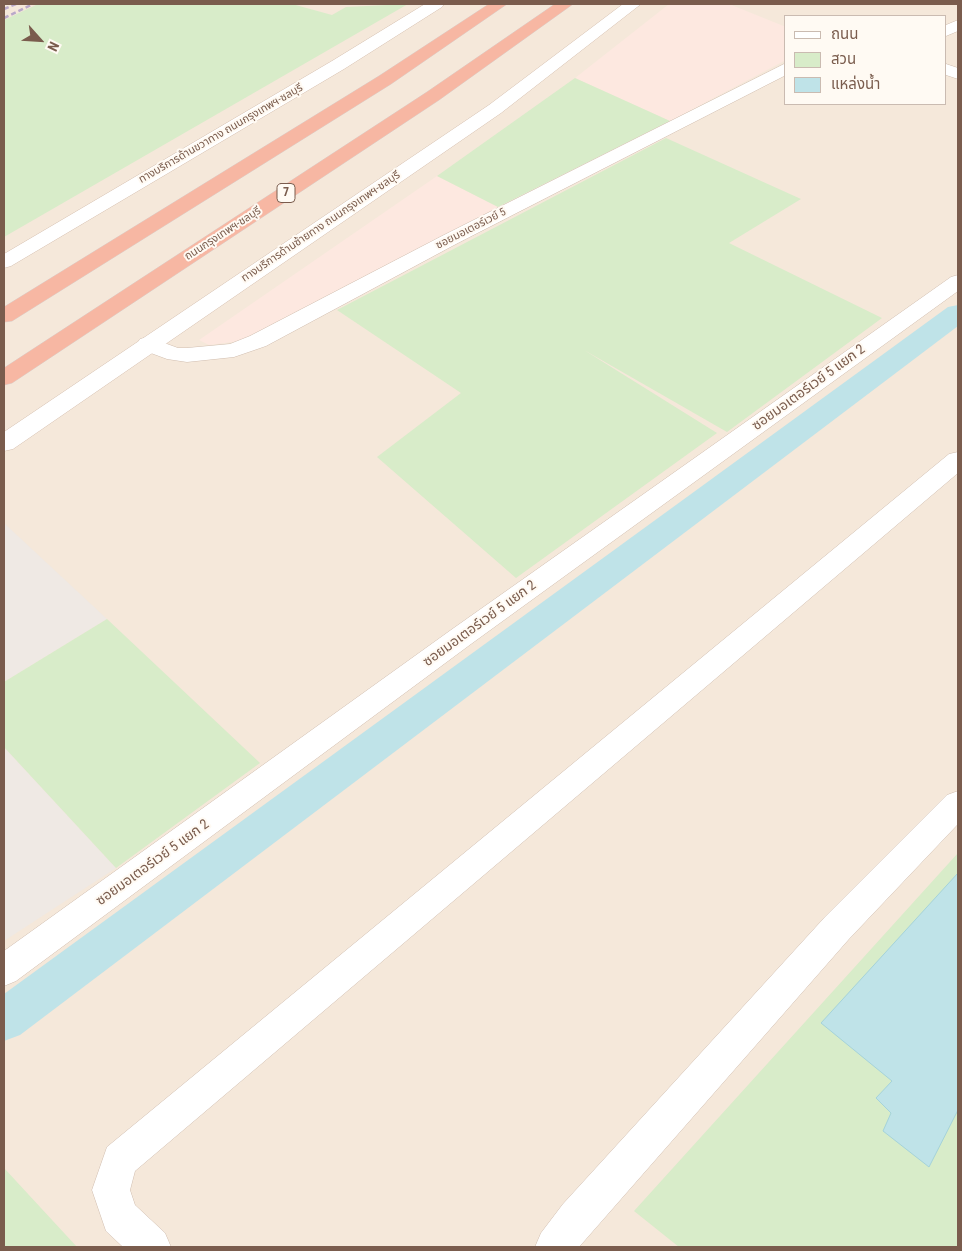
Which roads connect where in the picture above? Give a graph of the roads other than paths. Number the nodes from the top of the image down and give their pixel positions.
1 (436, 4) edge
2 (499, 4) edge
3 (565, 4) edge
4 (633, 4) edge
5 (784, 69) edge
6 (4, 262) edge
7 (958, 281) edge
8 (4, 316) edge
9 (148, 344) junction
10 (4, 378) edge
11 (4, 443) edge
12 (958, 460) edge
13 (958, 804) edge
14 (4, 970) edge
15 (151, 1247) edge
16 (555, 1247) edge

1 - 6 street, ทางบริการด้านขวาทาง ถนนกรุงเทพฯ-ชลบุรี
2 - 8 highway
3 - 10 highway, ถนนกรุงเทพฯ-ชลบุรี / 7
4 - 9 street, ทางบริการด้านซ้ายทาง ถนนกรุงเทพฯ-ชลบุรี
5 - 9 street, ซอยมอเตอร์เวย์ 5
7 - 14 street, ซอยมอเตอร์เวย์ 5 แยก 2
9 - 11 street, ทางบริการด้านซ้ายทาง ถนนกรุงเทพฯ-ชลบุรี
12 - 15 street
13 - 16 street

